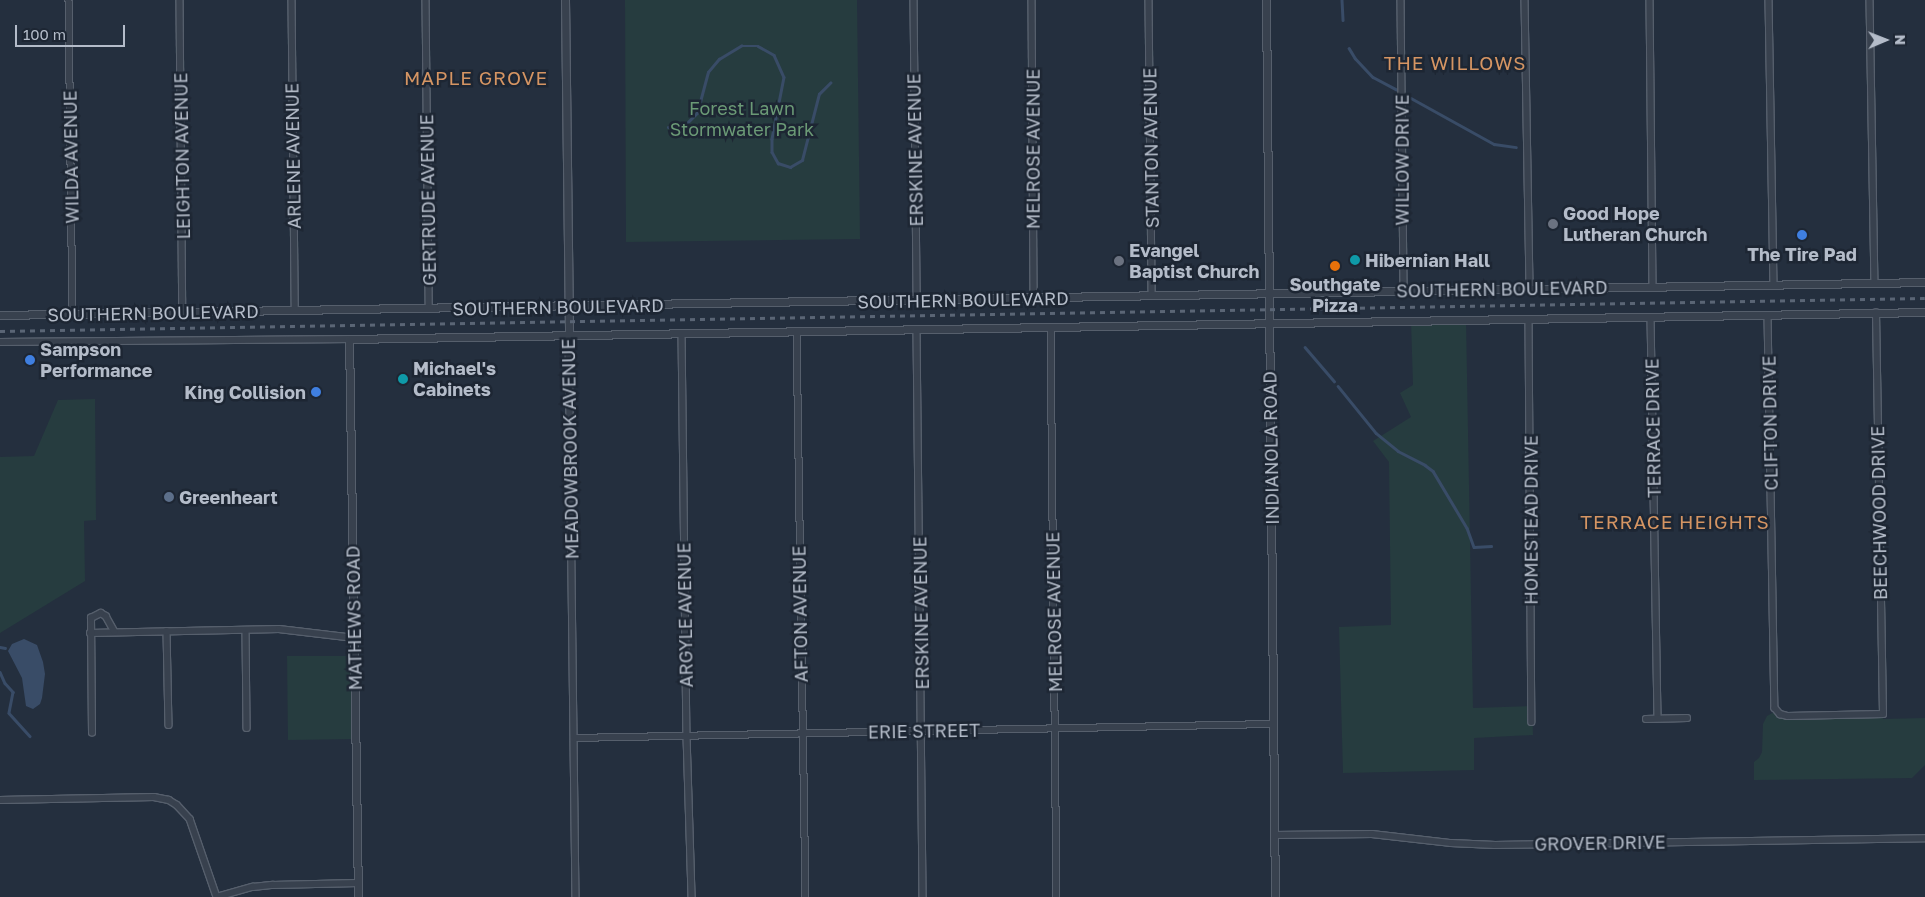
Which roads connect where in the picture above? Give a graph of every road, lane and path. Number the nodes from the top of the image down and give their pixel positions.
1 (69, 0) edge
2 (180, 0) edge
3 (292, 0) edge
4 (426, 0) edge
5 (565, 0) edge
6 (914, 0) edge
7 (1032, 0) edge
8 (1149, 0) edge
9 (1266, 0) edge
10 (1401, 0) edge
11 (1525, 0) edge
12 (1650, 0) edge
13 (1769, 0) edge
14 (1870, 0) edge
15 (1925, 282) edge
16 (1875, 283) junction
17 (1774, 285) junction
18 (1653, 287) junction
19 (1530, 289) junction
20 (1404, 291) junction
21 (1270, 294) junction
22 (1152, 296) junction
23 (1034, 299) junction
24 (917, 301) junction
25 (569, 307) junction
26 (429, 309) junction
27 (295, 311) junction
28 (1925, 312) edge
29 (183, 313) junction
30 (1876, 313) junction
31 (73, 314) junction
32 (1768, 315) junction
33 (0, 316) edge
34 (1651, 317) junction
35 (1529, 319) junction
36 (1270, 322) junction
37 (1051, 328) junction
38 (918, 330) junction
39 (797, 332) junction
40 (682, 333) junction
41 (569, 335) junction
42 (349, 339) junction
43 (0, 342) edge
44 (246, 630) junction
45 (167, 631) junction
46 (115, 632) junction
47 (90, 633) junction
48 (354, 638) junction
49 (1776, 711) joint
50 (1658, 718) junction
51 (1687, 718) dead end
52 (1646, 719) dead end
53 (1532, 722) dead end
54 (1274, 724) junction
55 (169, 725) dead end
56 (247, 728) dead end
57 (1056, 728) junction
58 (922, 731) junction
59 (92, 733) dead end
60 (802, 733) junction
61 (687, 736) junction
62 (574, 738) junction
63 (0, 800) edge
64 (1275, 835) junction
65 (1925, 838) edge
66 (358, 883) junction
67 (217, 897) edge
68 (358, 897) edge
69 (576, 897) edge
70 (692, 897) edge
71 (806, 897) edge
72 (924, 897) edge
73 (1057, 897) edge
74 (1275, 897) edge

1 - 31 street, WILDA AVENUE
2 - 29 street, LEIGHTON AVENUE
3 - 27 street, ARLENE AVENUE
4 - 26 street, GERTRUDE AVENUE
5 - 25 street, MEADOWBROOK AVENUE
6 - 24 street, ERSKINE AVENUE
7 - 23 street, MELROSE AVENUE
8 - 22 street, STANTON AVENUE
9 - 21 street, INDIANOLA ROAD
10 - 20 street, WILLOW DRIVE
11 - 19 street
12 - 18 street
13 - 17 street
14 - 16 street
15 - 16 street, SOUTHERN BOULEVARD
16 - 17 street, SOUTHERN BOULEVARD
17 - 18 street, SOUTHERN BOULEVARD
18 - 19 street, SOUTHERN BOULEVARD
19 - 20 street, SOUTHERN BOULEVARD
20 - 21 street, SOUTHERN BOULEVARD
21 - 22 street, SOUTHERN BOULEVARD
21 - 36 street, INDIANOLA ROAD
22 - 23 street, SOUTHERN BOULEVARD
23 - 24 street, SOUTHERN BOULEVARD
24 - 25 street, SOUTHERN BOULEVARD
25 - 26 street, SOUTHERN BOULEVARD
25 - 41 street, MEADOWBROOK AVENUE
26 - 27 street, SOUTHERN BOULEVARD
27 - 29 street, SOUTHERN BOULEVARD
28 - 30 street, SOUTHERN BOULEVARD
29 - 31 street, SOUTHERN BOULEVARD
30 - 32 street, SOUTHERN BOULEVARD
30 - 49 street, BEECHWOOD DRIVE
31 - 33 street, SOUTHERN BOULEVARD
32 - 34 street, SOUTHERN BOULEVARD
32 - 49 street, CLIFTON DRIVE
34 - 35 street, SOUTHERN BOULEVARD
34 - 50 street, TERRACE DRIVE
35 - 36 street, SOUTHERN BOULEVARD
35 - 53 street, HOMESTEAD DRIVE
36 - 37 street, SOUTHERN BOULEVARD
36 - 54 street, INDIANOLA ROAD
37 - 38 street, SOUTHERN BOULEVARD
37 - 57 street, MELROSE AVENUE
38 - 39 street, SOUTHERN BOULEVARD
38 - 58 street, ERSKINE AVENUE
39 - 40 street, SOUTHERN BOULEVARD
39 - 60 street, AFTON AVENUE
40 - 41 street, SOUTHERN BOULEVARD
40 - 61 street, ARGYLE AVENUE
41 - 42 street, SOUTHERN BOULEVARD
41 - 62 street, MEADOWBROOK AVENUE
42 - 43 street, SOUTHERN BOULEVARD
42 - 48 street, MATHEWS ROAD
44 - 45 street
44 - 48 street
44 - 56 street
45 - 46 street
45 - 55 street
46 - 47 street
46 - 47 street
47 - 59 street
48 - 66 street, MATHEWS ROAD
50 - 51 street
50 - 52 street
54 - 57 street, ERIE STREET
54 - 64 street, INDIANOLA ROAD
57 - 58 street, ERIE STREET
57 - 73 street, MELROSE AVENUE
58 - 60 street, ERIE STREET
58 - 72 street, ERSKINE AVENUE
60 - 61 street, ERIE STREET
60 - 71 street, AFTON AVENUE
61 - 62 street, ERIE STREET
61 - 70 street, ARGYLE AVENUE
62 - 69 street, MEADOWBROOK AVENUE
63 - 67 street
64 - 65 street, GROVER DRIVE
64 - 74 street, INDIANOLA ROAD
66 - 67 street
66 - 68 street, MATHEWS ROAD

